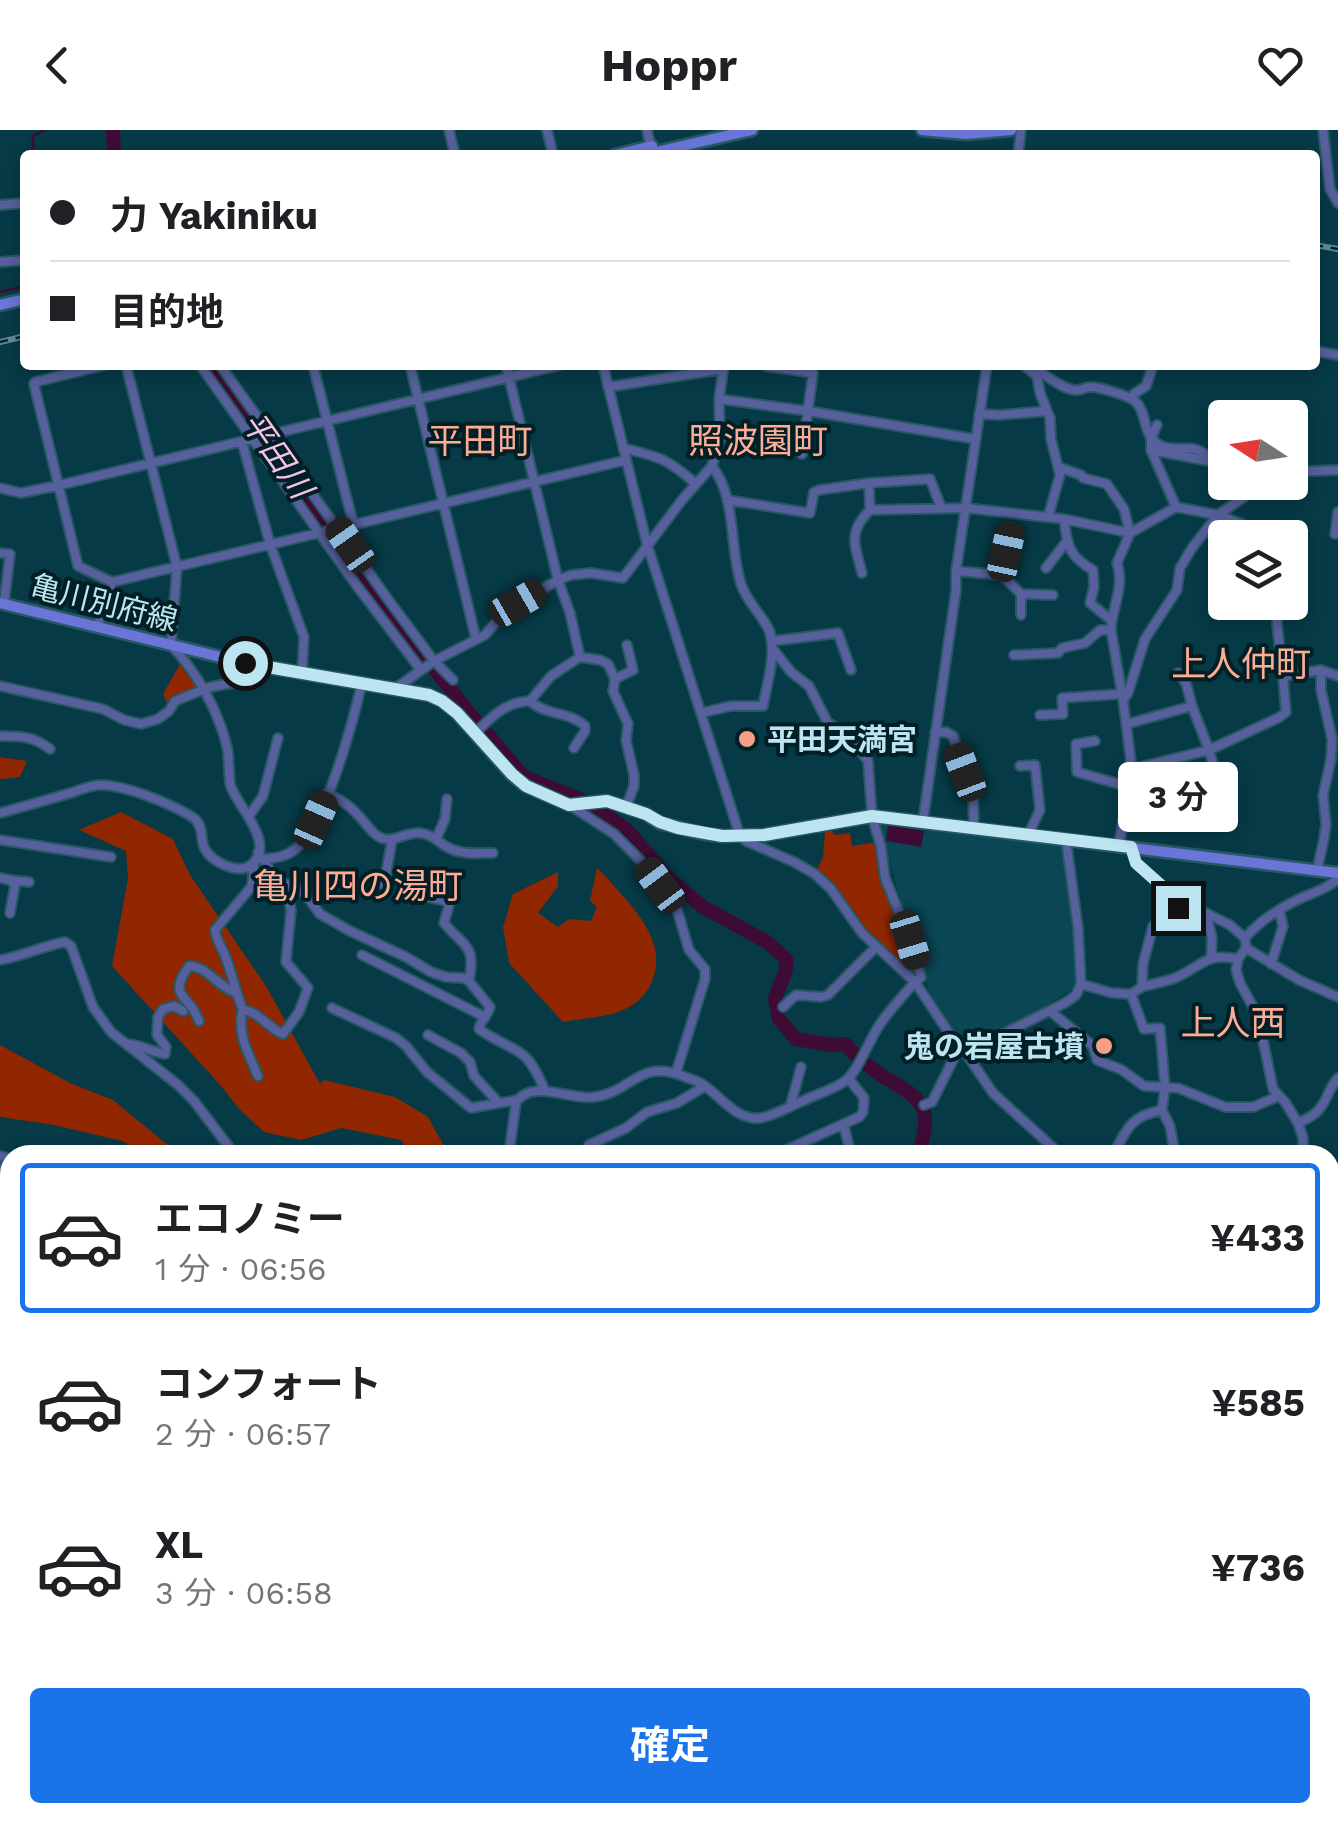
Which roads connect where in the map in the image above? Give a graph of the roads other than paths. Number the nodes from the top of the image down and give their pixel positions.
1 (721, 130) edge
2 (752, 130) edge
3 (922, 130) edge
4 (1010, 130) edge
5 (1323, 130) edge
6 (674, 148) edge
7 (1338, 203) edge
8 (85, 370) edge
9 (127, 370) edge
10 (204, 370) edge
11 (224, 370) edge
12 (314, 370) edge
13 (411, 370) edge
14 (507, 370) edge
15 (540, 370) edge
16 (604, 370) edge
17 (706, 370) edge
18 (723, 370) edge
19 (790, 370) edge
20 (986, 370) edge
21 (1152, 370) edge
22 (1040, 371) edge
23 (509, 378) junction
24 (608, 387) junction
25 (418, 399) junction
26 (719, 399) junction
27 (1132, 399) junction
28 (808, 411) junction
29 (1047, 411) junction
30 (979, 414) junction
31 (326, 422) junction
32 (1158, 424) dead end
33 (270, 434) junction
34 (253, 438) junction
35 (1152, 438) junction
36 (975, 439) junction
37 (242, 442) junction
38 (623, 448) junction
39 (1151, 450) junction
40 (802, 454) dead end
41 (1208, 457) edge
42 (626, 460) junction
43 (1208, 460) edge
44 (150, 462) junction
45 (712, 466) junction
46 (1058, 467) junction
47 (1338, 470) edge
48 (1308, 471) edge
49 (534, 482) junction
50 (869, 483) junction
51 (696, 484) junction
52 (60, 485) junction
53 (0, 488) edge
54 (727, 500) junction
55 (1240, 500) edge
56 (443, 502) junction
57 (1176, 507) junction
58 (941, 508) junction
59 (966, 508) junction
60 (870, 510) junction
61 (1338, 512) edge
62 (1218, 515) junction
63 (1048, 517) junction
64 (1064, 519) junction
65 (1231, 520) edge
66 (353, 524) junction
67 (338, 528) junction
68 (1012, 528) dead end
69 (321, 532) junction
70 (1130, 533) junction
71 (1335, 534) dead end
72 (1067, 541) junction
73 (270, 544) junction
74 (647, 544) junction
75 (0, 553) edge
76 (177, 567) junction
77 (1046, 568) dead end
78 (956, 571) junction
79 (862, 573) dead end
80 (1002, 575) junction
81 (558, 580) junction
82 (112, 582) junction
83 (1021, 594) junction
84 (1052, 595) dead end
85 (2, 603) edge
86 (1021, 615) dead end
87 (1278, 620) edge
88 (1111, 625) junction
89 (97, 628) junction
90 (476, 639) junction
91 (171, 645) junction
92 (627, 645) dead end
93 (772, 645) junction
94 (1014, 656) dead end
95 (580, 657) junction
96 (434, 660) junction
97 (262, 666) junction
98 (423, 668) junction
99 (851, 670) dead end
100 (1322, 670) junction
101 (1178, 672) dead end
102 (302, 673) junction
103 (1283, 676) junction
104 (1338, 676) edge
105 (615, 678) junction
106 (453, 680) dead end
107 (362, 683) junction
108 (0, 686) edge
109 (396, 688) junction
110 (202, 690) junction
111 (1121, 696) junction
112 (530, 701) junction
113 (1192, 706) junction
114 (701, 713) junction
115 (1040, 715) dead end
116 (1126, 724) junction
117 (480, 729) junction
118 (935, 733) junction
119 (0, 736) edge
120 (278, 738) dead end
121 (1095, 741) dead end
122 (574, 748) dead end
123 (50, 749) dead end
124 (1209, 750) junction
125 (1020, 766) dead end
126 (1132, 769) junction
127 (1129, 788) junction
128 (328, 793) junction
129 (446, 799) dead end
130 (569, 805) junction
131 (626, 807) junction
132 (0, 813) edge
133 (1124, 815) junction
134 (249, 816) junction
135 (872, 816) junction
136 (922, 822) junction
137 (974, 827) junction
138 (1028, 835) junction
139 (740, 836) junction
140 (436, 839) junction
141 (0, 840) edge
142 (392, 840) junction
143 (1066, 840) junction
144 (1125, 846) junction
145 (493, 853) dead end
146 (112, 857) dead end
147 (259, 858) junction
148 (1318, 870) junction
149 (1338, 876) edge
150 (5, 879) edge
151 (29, 882) dead end
152 (280, 882) junction
153 (384, 886) dead end
154 (409, 893) dead end
155 (1182, 904) junction
156 (1279, 910) junction
157 (10, 912) dead end
158 (1206, 914) junction
159 (1245, 938) junction
160 (876, 946) junction
161 (1246, 948) junction
162 (362, 956) dead end
163 (1210, 959) junction
164 (0, 960) edge
165 (1238, 960) junction
166 (1271, 964) junction
167 (469, 982) junction
168 (915, 982) junction
169 (1081, 984) junction
170 (1142, 987) junction
171 (236, 994) junction
172 (1131, 994) junction
173 (1338, 997) edge
174 (784, 1006) dead end
175 (332, 1008) dead end
176 (243, 1010) junction
177 (182, 1011) dead end
178 (1050, 1011) junction
179 (485, 1017) junction
180 (199, 1021) dead end
181 (428, 1035) dead end
182 (126, 1044) junction
183 (962, 1051) junction
184 (801, 1068) dead end
185 (676, 1072) junction
186 (258, 1076) dead end
187 (849, 1078) junction
188 (1338, 1078) edge
189 (705, 1086) junction
190 (1165, 1087) junction
191 (545, 1091) junction
192 (1279, 1096) junction
193 (517, 1100) junction
194 (498, 1102) junction
195 (924, 1106) dead end
196 (790, 1107) junction
197 (1162, 1110) junction
198 (1298, 1123) junction
199 (844, 1126) junction
200 (227, 1145) edge
201 (512, 1145) edge
202 (589, 1145) dead end
203 (799, 1145) edge
204 (849, 1145) edge
205 (1049, 1145) edge
206 (1120, 1145) edge
207 (1173, 1145) edge
208 (1303, 1145) edge

1 - 6 main road
2 - 6 main road
3 - 4 main road
5 - 7 street
8 - 52 street
9 - 44 street
10 - 34 street
11 - 33 street
12 - 31 street
13 - 25 street
14 - 23 street
15 - 23 street
16 - 24 street
17 - 24 street
18 - 26 street
19 - 28 street
20 - 30 street
21 - 27 street
22 - 27 street
22 - 29 street
23 - 25 street
23 - 49 street
24 - 38 street
25 - 31 street
25 - 56 street
26 - 28 street
26 - 45 street
27 - 35 street
28 - 36 street
28 - 40 street
29 - 30 street
29 - 46 street
30 - 36 street
31 - 33 street
31 - 66 street
32 - 35 street
33 - 34 street
33 - 67 street
34 - 37 street
34 - 69 street
35 - 39 street
35 - 41 street
36 - 59 street
37 - 44 street
37 - 73 street
38 - 42 street
38 - 51 street
39 - 43 street
39 - 57 street
42 - 49 street
42 - 74 street
44 - 52 street
44 - 76 street
45 - 51 street
45 - 54 street
46 - 63 street
46 - 70 street
47 - 48 street
49 - 56 street
49 - 81 street
50 - 54 street
50 - 58 street
50 - 60 street
51 - 74 street
52 - 53 street
52 - 82 street
54 - 93 street
55 - 62 street
56 - 66 street
56 - 90 street
57 - 62 street
57 - 70 street
58 - 59 street
58 - 60 street
59 - 63 street
59 - 78 street
60 - 79 street
61 - 71 street
62 - 65 street
62 - 111 street
63 - 64 street
64 - 70 street
64 - 72 street
66 - 67 street
67 - 69 street
67 - 96 street
68 - 80 street
69 - 73 street
69 - 98 street
70 - 88 street
72 - 77 street
72 - 88 street
73 - 76 street
73 - 102 street
74 - 81 street
74 - 114 street
75 - 85 street
76 - 82 street
76 - 91 street
78 - 80 street
78 - 118 street
80 - 83 street
81 - 90 street
81 - 95 street
82 - 89 street
83 - 84 street
83 - 86 street
85 - 89 main road, 亀川別府線
87 - 103 street
88 - 94 street
88 - 111 street
89 - 91 main road, 亀川別府線
90 - 96 street
91 - 97 main road, 亀川別府線
91 - 110 street
92 - 105 street
93 - 99 street
93 - 114 street
93 - 135 street
95 - 105 street
95 - 112 street
96 - 98 street
96 - 106 street
97 - 102 main road, 亀川別府線
97 - 110 street
98 - 109 street
100 - 103 street
100 - 104 street
100 - 148 street
101 - 113 street
102 - 107 main road, 亀川別府線
103 - 124 street
105 - 131 street
107 - 109 main road, 亀川別府線
107 - 128 street
108 - 110 street
109 - 117 main road, 亀川別府線
110 - 134 street
111 - 115 street
111 - 116 street
112 - 117 street
112 - 122 street
113 - 116 street
113 - 124 street
114 - 139 street
116 - 126 street
117 - 130 main road, 亀川別府線
118 - 136 street
118 - 137 street
119 - 123 street
120 - 134 street
121 - 127 street
124 - 126 street
124 - 133 street
125 - 138 street
126 - 127 street
127 - 133 street
128 - 142 street
128 - 147 street
129 - 140 street
130 - 131 main road, 亀川別府線
130 - 185 street
131 - 139 main road, 亀川別府線
132 - 147 street
133 - 144 street
134 - 147 street
135 - 136 main road, 亀川別府線
135 - 139 main road, 亀川別府線
135 - 168 street
136 - 137 main road, 亀川別府線
137 - 138 main road, 亀川別府線
138 - 143 main road, 亀川別府線
139 - 160 street
140 - 142 street
140 - 145 street
141 - 146 street
142 - 153 street
143 - 144 main road, 亀川別府線
143 - 169 street
144 - 148 main road, 亀川別府線
144 - 155 street
147 - 152 street
147 - 171 street
148 - 149 main road, 亀川別府線
149 - 156 street
150 - 151 street
150 - 157 street
152 - 167 street
152 - 176 street
154 - 167 street
155 - 158 street
155 - 170 street
156 - 159 street
156 - 166 street
158 - 159 street
158 - 163 street
159 - 161 street
160 - 168 street
160 - 174 street
161 - 165 street
161 - 166 street
162 - 179 street
163 - 165 street
163 - 170 street
164 - 182 street
165 - 192 street
166 - 173 street
167 - 179 street
168 - 183 street
168 - 187 street
169 - 172 street
169 - 178 street
170 - 172 street
171 - 176 street
171 - 180 street
172 - 190 street
175 - 194 street
176 - 186 street
177 - 182 street
178 - 183 street
178 - 190 street
179 - 191 street
181 - 194 street
182 - 200 street
183 - 195 street
183 - 205 street
184 - 196 street
185 - 189 street
185 - 191 street
187 - 196 street
187 - 199 street
188 - 198 street
189 - 196 street
189 - 202 street
190 - 192 street
190 - 197 street
191 - 193 street
192 - 198 street
193 - 194 street
193 - 201 street
197 - 206 street
197 - 207 street
198 - 208 street
199 - 203 street
199 - 204 street

